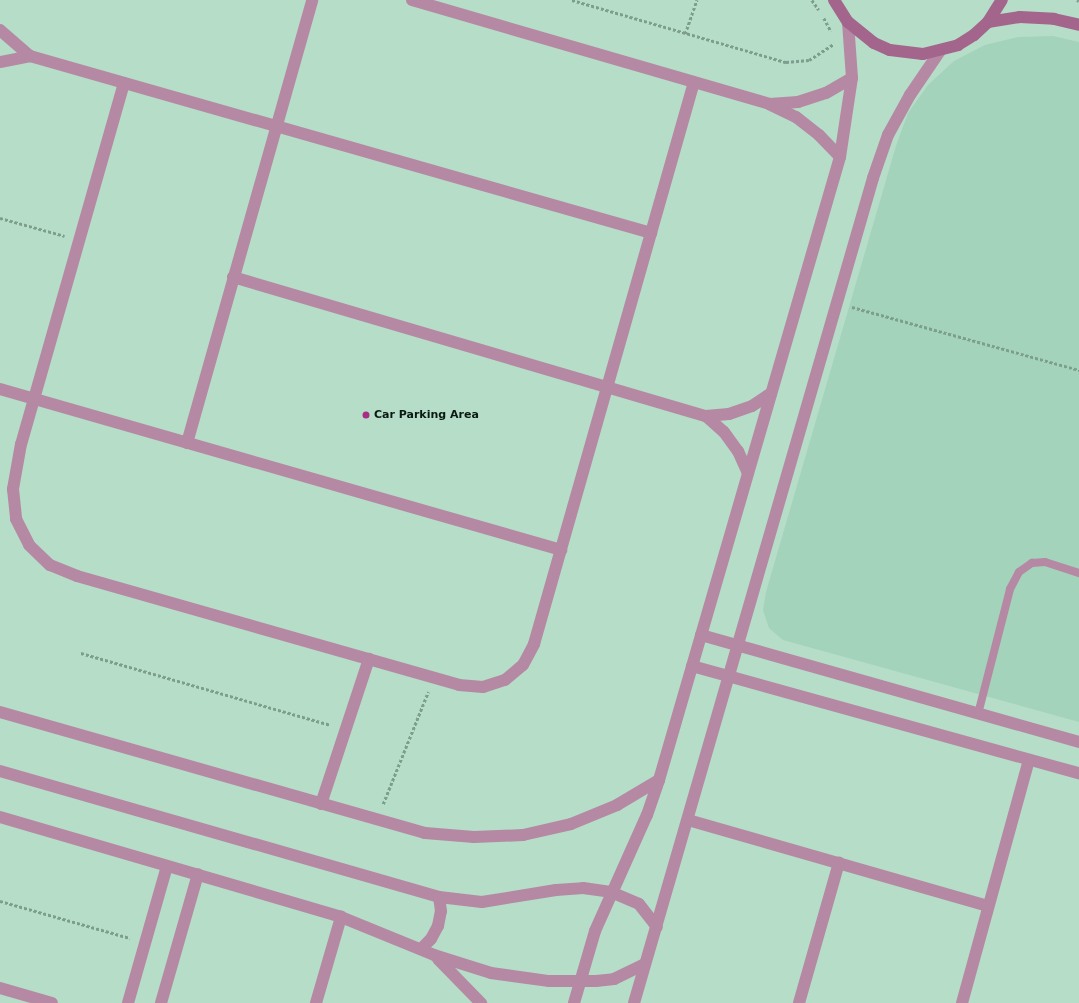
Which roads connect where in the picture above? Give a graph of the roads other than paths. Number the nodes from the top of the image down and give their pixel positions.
1 (312, 0) edge
2 (412, 0) edge
3 (834, 0) edge
4 (1002, 0) edge
5 (848, 22) junction
6 (988, 22) junction
7 (1079, 25) edge
8 (0, 30) edge
9 (940, 51) junction
10 (30, 56) junction
11 (0, 62) edge
12 (852, 78) junction
13 (694, 82) junction
14 (124, 83) junction
15 (769, 104) junction
16 (276, 126) junction
17 (840, 157) junction
18 (651, 233) junction
19 (233, 277) junction
20 (608, 387) junction
21 (0, 390) edge
22 (771, 393) junction
23 (33, 399) junction
24 (706, 416) junction
25 (187, 443) junction
26 (748, 472) junction
27 (561, 550) junction
28 (1079, 573) edge
29 (701, 635) junction
30 (738, 646) junction
31 (369, 659) junction
32 (692, 666) junction
33 (730, 676) junction
34 (0, 712) edge
35 (978, 714) junction
36 (1079, 742) edge
37 (1029, 760) junction
38 (0, 771) edge
39 (1079, 773) edge
40 (659, 780) junction
41 (322, 804) junction
42 (0, 817) edge
43 (688, 820) junction
44 (839, 863) junction
45 (167, 866) junction
46 (198, 874) junction
47 (611, 892) junction
48 (439, 897) junction
49 (988, 906) junction
50 (340, 917) junction
51 (657, 927) junction
52 (421, 949) junction
53 (434, 955) junction
54 (645, 964) junction
55 (579, 980) junction
56 (0, 988) edge
57 (52, 1003) edge
58 (128, 1003) edge
59 (161, 1003) edge
60 (316, 1003) edge
61 (481, 1003) edge
62 (574, 1003) edge
63 (634, 1003) edge
64 (799, 1003) edge
65 (962, 1003) edge

1 - 16 street
2 - 13 street
3 - 5 street
4 - 6 street
5 - 9 street
5 - 12 street
6 - 7 street
6 - 9 street
8 - 10 street
9 - 30 street
10 - 11 street
10 - 14 street
12 - 15 street
12 - 17 street
13 - 15 street
13 - 18 street
14 - 16 street
14 - 23 street
15 - 17 street
16 - 18 street
16 - 19 street
17 - 22 street
18 - 20 street
19 - 20 street
19 - 25 street
20 - 24 street
20 - 27 street
21 - 23 street
22 - 24 street
22 - 26 street
23 - 25 street
23 - 31 street
24 - 26 street
25 - 27 street
26 - 29 street
27 - 31 street
28 - 35 lane
29 - 30 street
29 - 32 street
30 - 33 street
30 - 35 street
31 - 41 street
32 - 33 street
32 - 40 street
33 - 37 street
33 - 43 street
34 - 41 street
35 - 36 street
37 - 39 street
37 - 49 street
38 - 48 street
40 - 41 street
40 - 47 street
42 - 45 street
43 - 44 street
43 - 51 street
44 - 49 street
44 - 64 street
45 - 46 street
45 - 58 street
46 - 50 street
46 - 59 street
47 - 48 street
47 - 51 street
47 - 55 street
48 - 52 street
49 - 65 street
50 - 52 street
50 - 60 street
51 - 54 street
52 - 53 street
53 - 55 street
53 - 61 street
54 - 55 street
54 - 63 street
55 - 62 street
56 - 57 street

